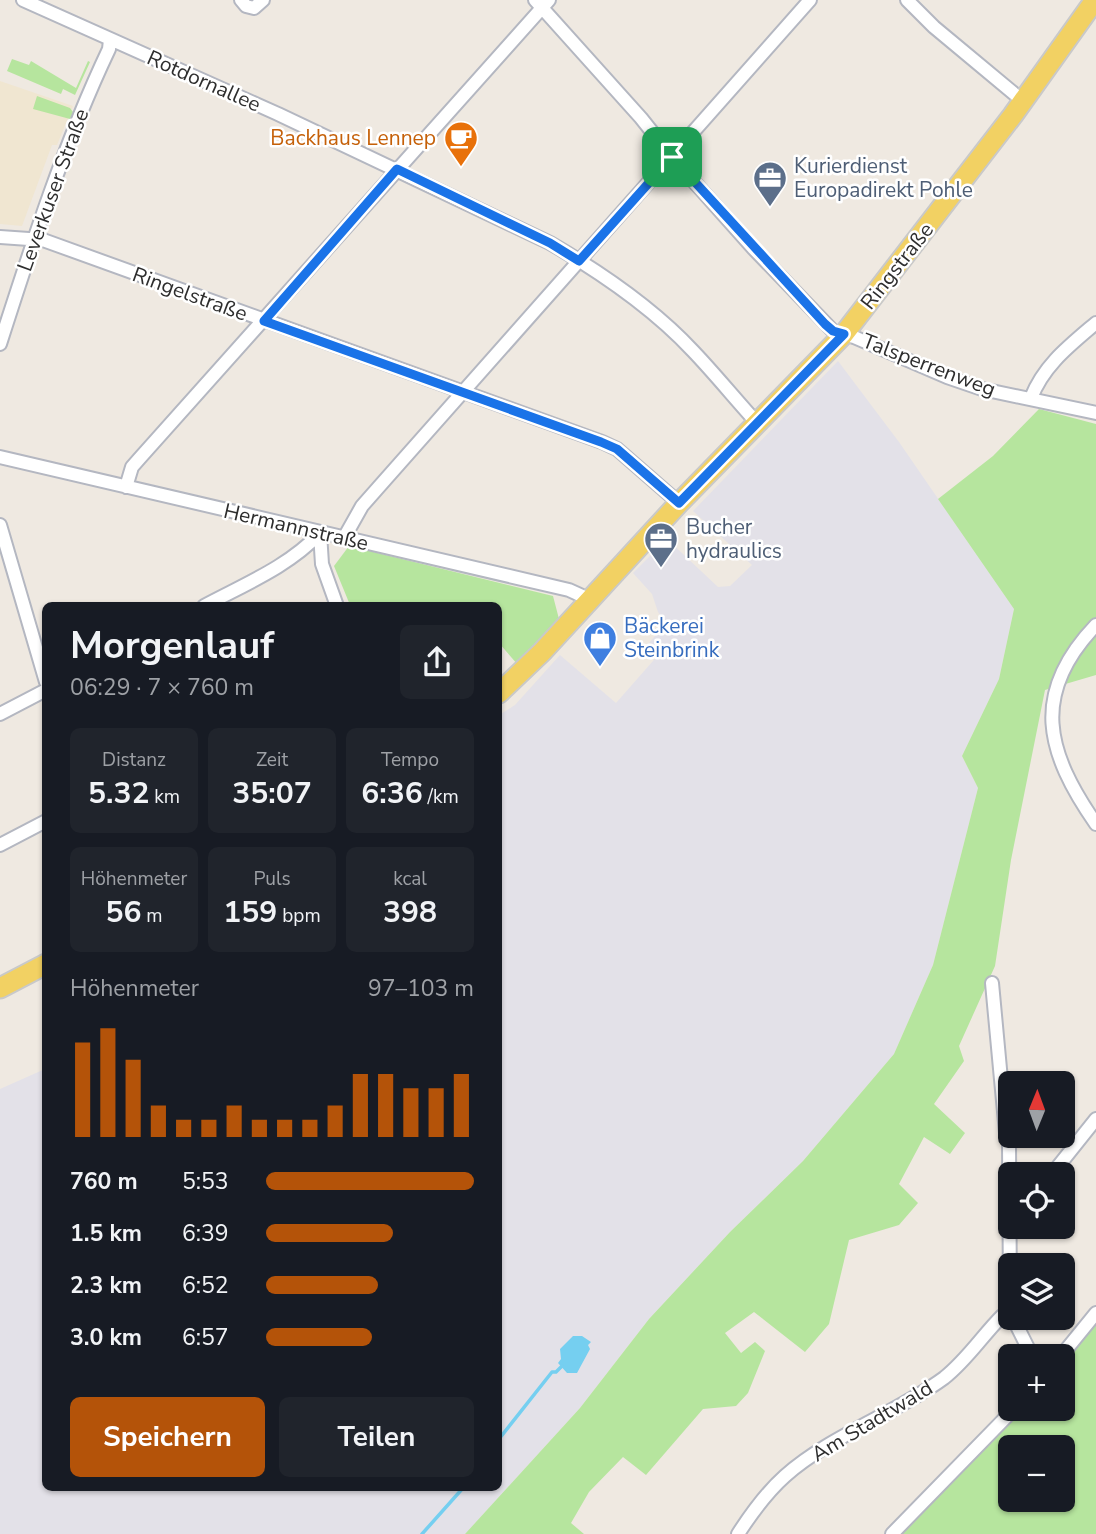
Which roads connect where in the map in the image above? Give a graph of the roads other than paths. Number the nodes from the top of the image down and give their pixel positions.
1 (23, 0) edge
2 (242, 0) edge
3 (263, 0) edge
4 (810, 0) edge
5 (907, 0) edge
6 (1095, 0) edge
7 (542, 3) edge
8 (110, 40) junction
9 (1023, 101) junction
10 (672, 157) junction
11 (397, 169) junction
12 (0, 237) edge
13 (34, 240) junction
14 (579, 261) junction
15 (264, 321) junction
16 (1096, 323) edge
17 (844, 334) junction
18 (0, 344) edge
19 (462, 392) junction
20 (1031, 398) junction
21 (1096, 413) edge
22 (758, 424) junction
23 (0, 457) edge
24 (126, 487) junction
25 (679, 503) junction
26 (0, 526) edge
27 (320, 533) junction
28 (344, 538) junction
29 (591, 600) junction
30 (211, 602) edge
31 (336, 602) edge
32 (1096, 625) edge
33 (42, 668) edge
34 (502, 690) edge
35 (42, 692) edge
36 (0, 714) edge
37 (42, 823) edge
38 (1096, 824) edge
39 (0, 845) edge
40 (42, 966) edge
41 (992, 983) dead end
42 (0, 988) edge
43 (1096, 1119) edge
44 (1009, 1162) edge
45 (1062, 1162) edge
46 (1096, 1313) edge
47 (998, 1320) edge
48 (1071, 1344) edge
49 (1002, 1421) edge
50 (738, 1534) edge
51 (892, 1534) edge

1 - 8 street, Rotdornallee
2 - 3 street
4 - 10 street
5 - 9 street
6 - 9 main road, Ringstraße
7 - 10 street, Talsperrenweg
7 - 11 street
8 - 11 street, Rotdornallee
8 - 13 street, Leverkuser Straße
9 - 17 main road, Ringstraße
10 - 14 street
10 - 17 street, Talsperrenweg
11 - 14 street, Rotdornallee
11 - 15 street
12 - 13 street, Ringelstraße
13 - 15 street, Ringelstraße
13 - 18 street, Leverkuser Straße
14 - 19 street
14 - 22 street, Rotdornallee
15 - 19 street, Ringelstraße
15 - 24 street
16 - 20 street
17 - 20 street, Talsperrenweg
17 - 22 main road, Ringstraße
19 - 25 street, Ringelstraße
19 - 28 street
20 - 21 street, Talsperrenweg
22 - 25 main road, Ringstraße
23 - 24 street, Hermannstraße
24 - 27 street, Hermannstraße
25 - 29 main road, Ringstraße
26 - 33 street
27 - 28 street, Hermannstraße
27 - 30 street
27 - 31 street
28 - 29 street, Hermannstraße
29 - 34 main road, Ringstraße
32 - 38 street
35 - 36 street
37 - 39 street
40 - 42 main road
41 - 44 street
43 - 45 street
46 - 48 street
47 - 50 street, Am Stadtwald
49 - 51 street

